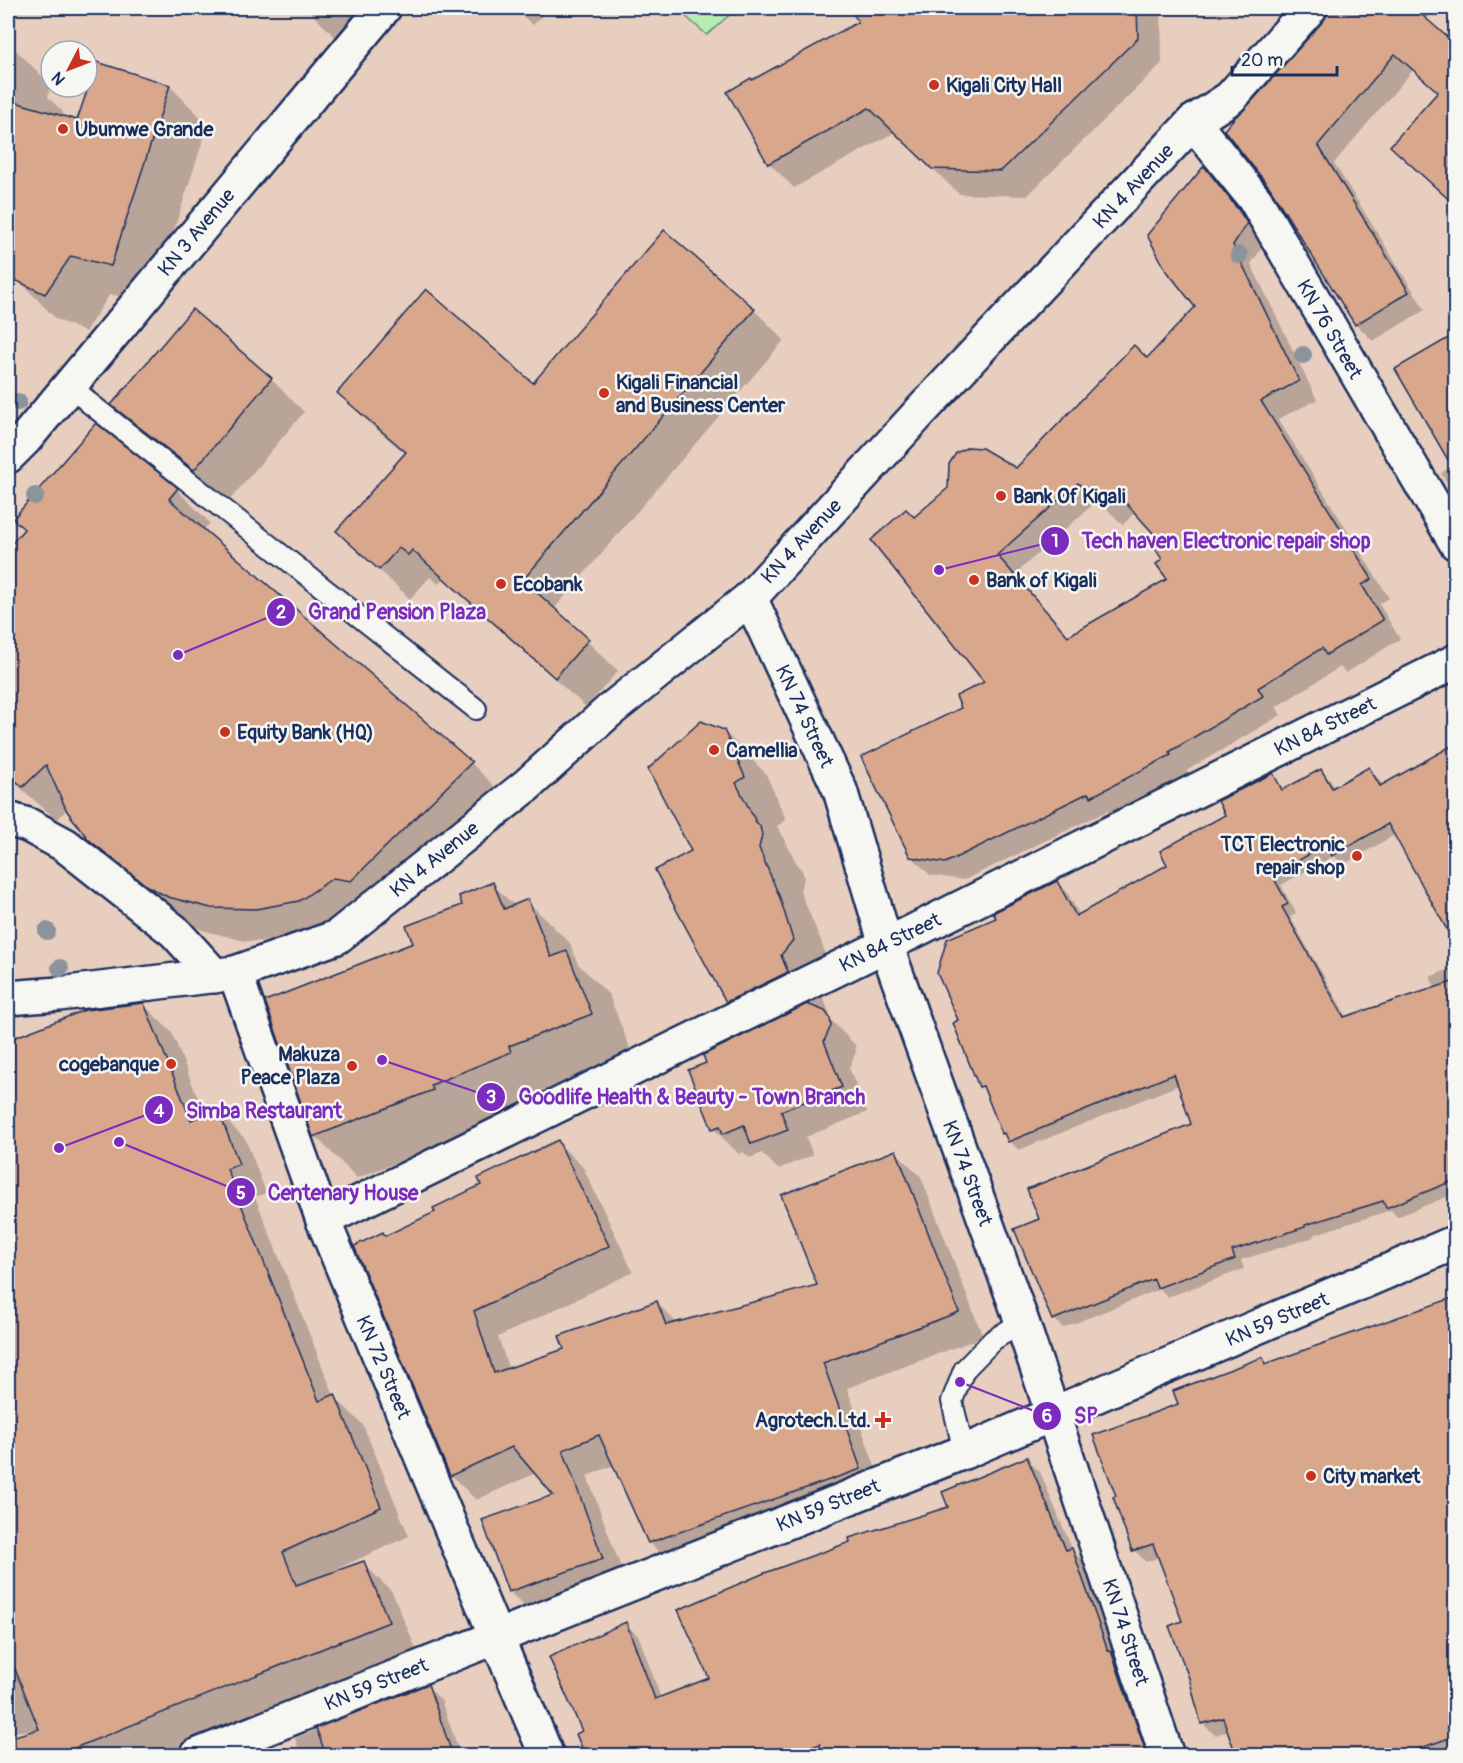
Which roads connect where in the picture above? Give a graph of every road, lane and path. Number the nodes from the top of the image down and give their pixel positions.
1 (384, 8) edge
2 (1289, 8) edge
3 (1310, 8) edge
4 (1193, 122) junction
5 (70, 384) junction
6 (8, 456) edge
7 (1455, 543) edge
8 (750, 598) junction
9 (1455, 661) edge
10 (476, 709) dead end
11 (8, 819) edge
12 (886, 945) junction
13 (225, 975) junction
14 (8, 998) edge
15 (323, 1220) junction
16 (1455, 1242) edge
17 (1022, 1322) junction
18 (1054, 1414) junction
19 (964, 1452) junction
20 (496, 1636) junction
21 (196, 1755) edge
22 (547, 1755) edge
23 (1167, 1755) edge

1 - 5 street, KN 3 Avenue
2 - 4 street
3 - 4 street, KN 4 Avenue
4 - 7 street, KN 76 Street
4 - 8 street, KN 4 Avenue
5 - 6 street, KN 3 Avenue
5 - 10 lane
8 - 12 street, KN 74 Street
8 - 13 street, KN 4 Avenue
9 - 12 street, KN 84 Street
11 - 13 street
12 - 15 street, KN 84 Street
12 - 17 street, KN 74 Street
13 - 14 street, KN 4 Avenue
13 - 15 street, KN 72 Street
15 - 20 street, KN 72 Street
16 - 18 street, KN 59 Street
17 - 18 street, KN 74 Street
17 - 19 lane
18 - 19 street, KN 59 Street
18 - 23 street, KN 74 Street
19 - 20 street, KN 59 Street
20 - 21 street, KN 59 Street
20 - 22 street, KN 72 Street

